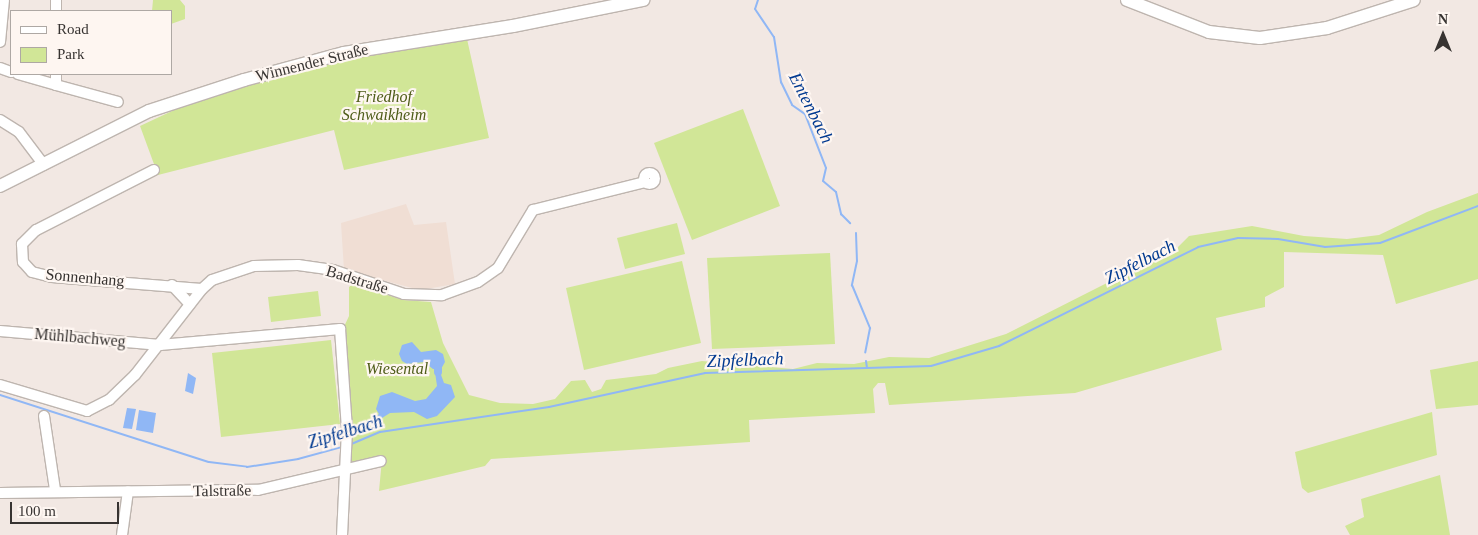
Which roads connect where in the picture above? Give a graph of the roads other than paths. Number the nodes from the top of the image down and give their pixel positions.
1 (4, 0) edge
2 (643, 0) edge
3 (1127, 0) edge
4 (1414, 0) edge
5 (0, 42) edge
6 (21, 75) edge
7 (56, 75) edge
8 (56, 85) junction
9 (118, 102) dead end
10 (0, 120) edge
11 (44, 166) junction
12 (154, 170) dead end
13 (645, 182) dead end
14 (0, 186) edge
15 (172, 285) junction
16 (202, 288) junction
17 (190, 304) junction
18 (0, 331) edge
19 (160, 345) junction
20 (0, 385) edge
21 (44, 416) dead end
22 (381, 461) dead end
23 (346, 470) junction
24 (55, 490) junction
25 (128, 492) junction
26 (0, 493) edge
27 (122, 535) edge
28 (341, 535) edge

1 - 5 street
2 - 11 main road, Winnender Straße
3 - 4 main road
6 - 8 street
7 - 8 street
8 - 9 street
10 - 11 street
11 - 14 main road, Winnender Straße
12 - 15 street, Sonnenhang
13 - 16 street, Badstraße
15 - 16 street, Sonnenhang
15 - 17 street
16 - 17 street, Badstraße
17 - 19 street, Badstraße
18 - 19 street, Mühlbachweg
19 - 20 street, Badstraße
19 - 23 street, Mühlbachweg
21 - 24 street
22 - 23 street, Talstraße
23 - 25 street, Talstraße
23 - 28 street
24 - 25 street, Talstraße
24 - 26 street, Talstraße
25 - 27 street

